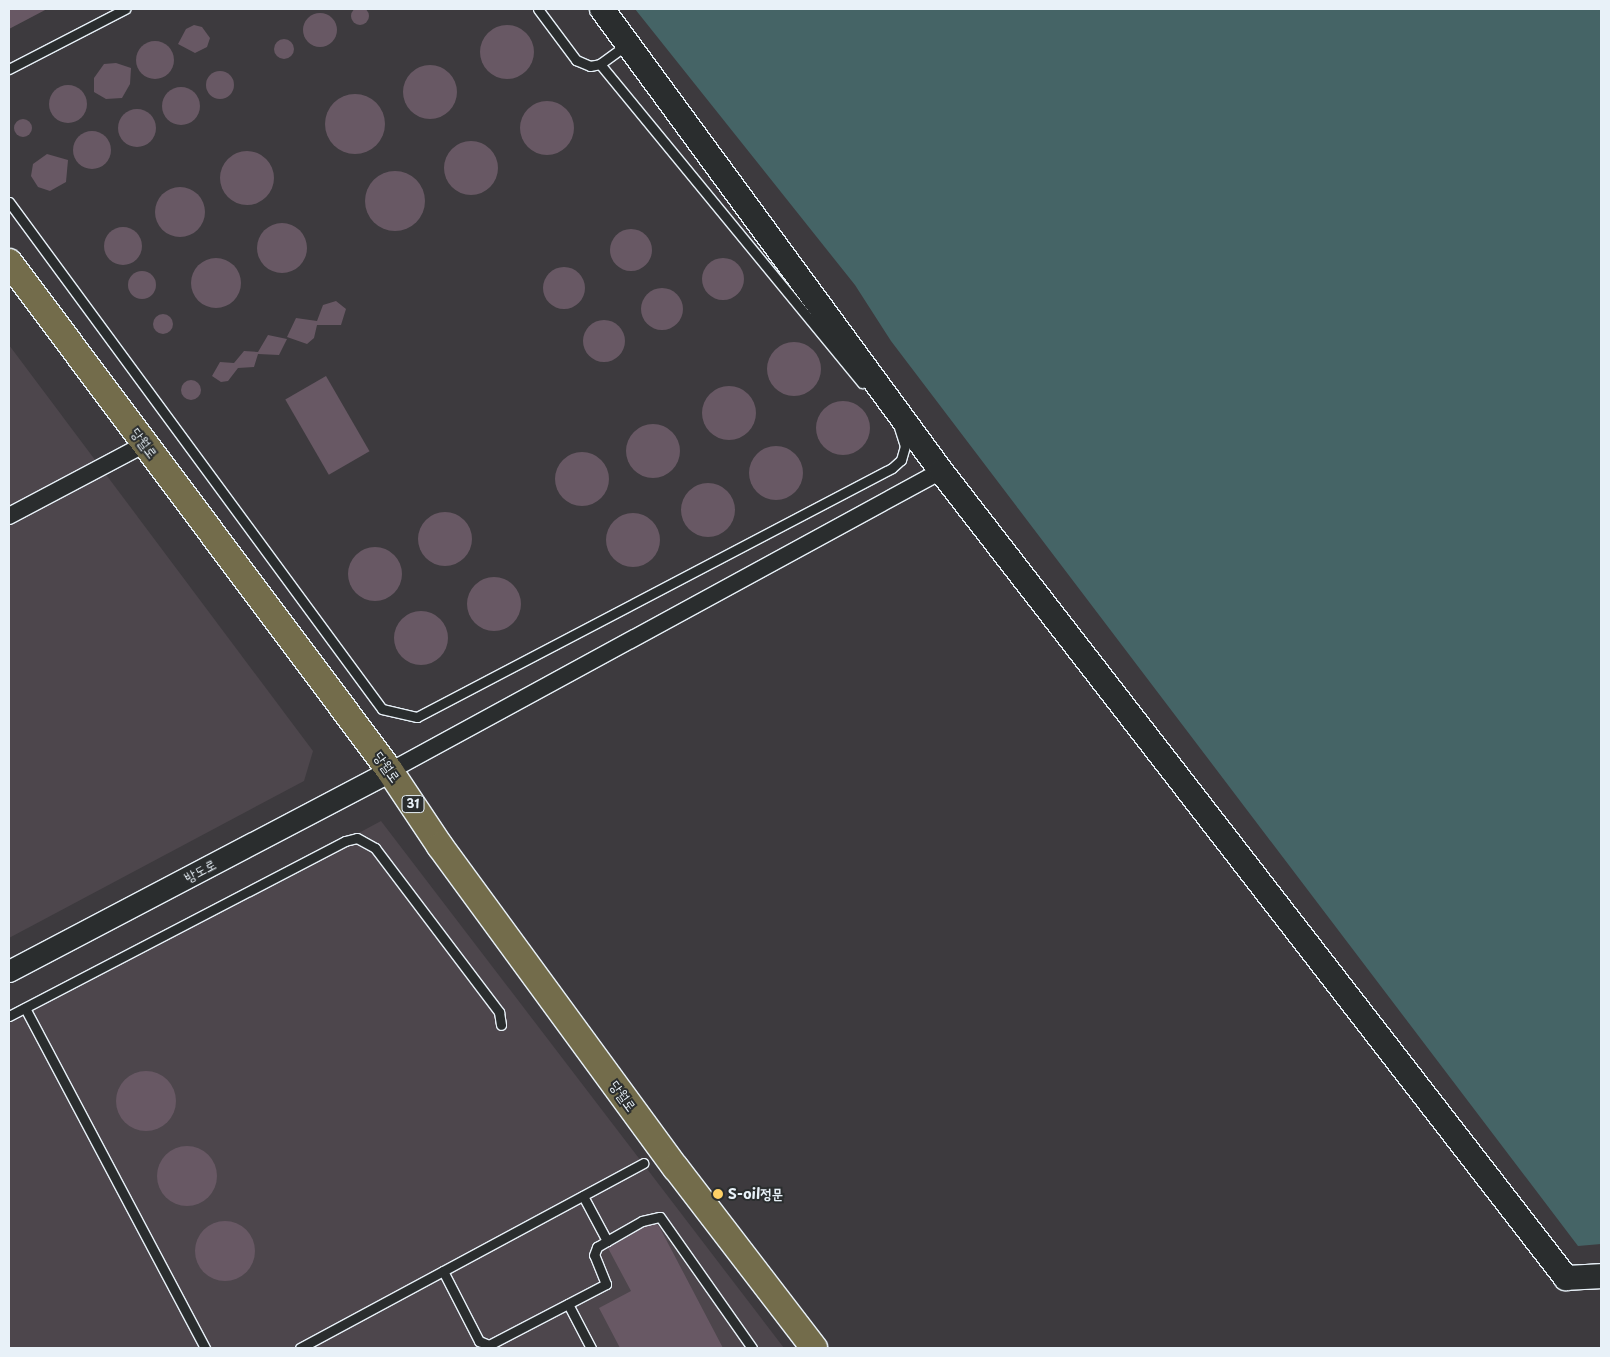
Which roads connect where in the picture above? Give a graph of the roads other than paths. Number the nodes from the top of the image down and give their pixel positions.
1 (538, 9) edge
2 (602, 9) edge
3 (121, 10) edge
4 (628, 44) junction
5 (600, 64) junction
6 (9, 69) edge
7 (9, 202) edge
8 (9, 262) edge
9 (145, 444) junction
10 (942, 471) junction
11 (9, 516) edge
12 (390, 771) junction
13 (9, 971) edge
14 (25, 1008) junction
15 (9, 1016) edge
16 (502, 1025) dead end
17 (643, 1163) dead end
18 (583, 1196) junction
19 (607, 1241) junction
20 (443, 1271) junction
21 (1601, 1276) edge
22 (568, 1304) junction
23 (205, 1348) edge
24 (300, 1348) edge
25 (591, 1348) edge
26 (752, 1348) edge
27 (814, 1348) edge

1 - 5 lane
2 - 4 main road
3 - 6 lane
4 - 5 lane
4 - 10 main road
5 - 7 lane
8 - 9 main road, 당월로 / 31
9 - 11 street
9 - 12 main road, 당월로 / 31
10 - 12 street
10 - 21 main road
12 - 13 street, 방도로
12 - 27 main road, 당월로 / 31
14 - 15 lane
14 - 16 lane
14 - 23 lane
17 - 18 lane
18 - 19 lane
18 - 20 lane
19 - 22 lane
19 - 26 lane
20 - 22 lane
20 - 24 lane
22 - 25 lane

